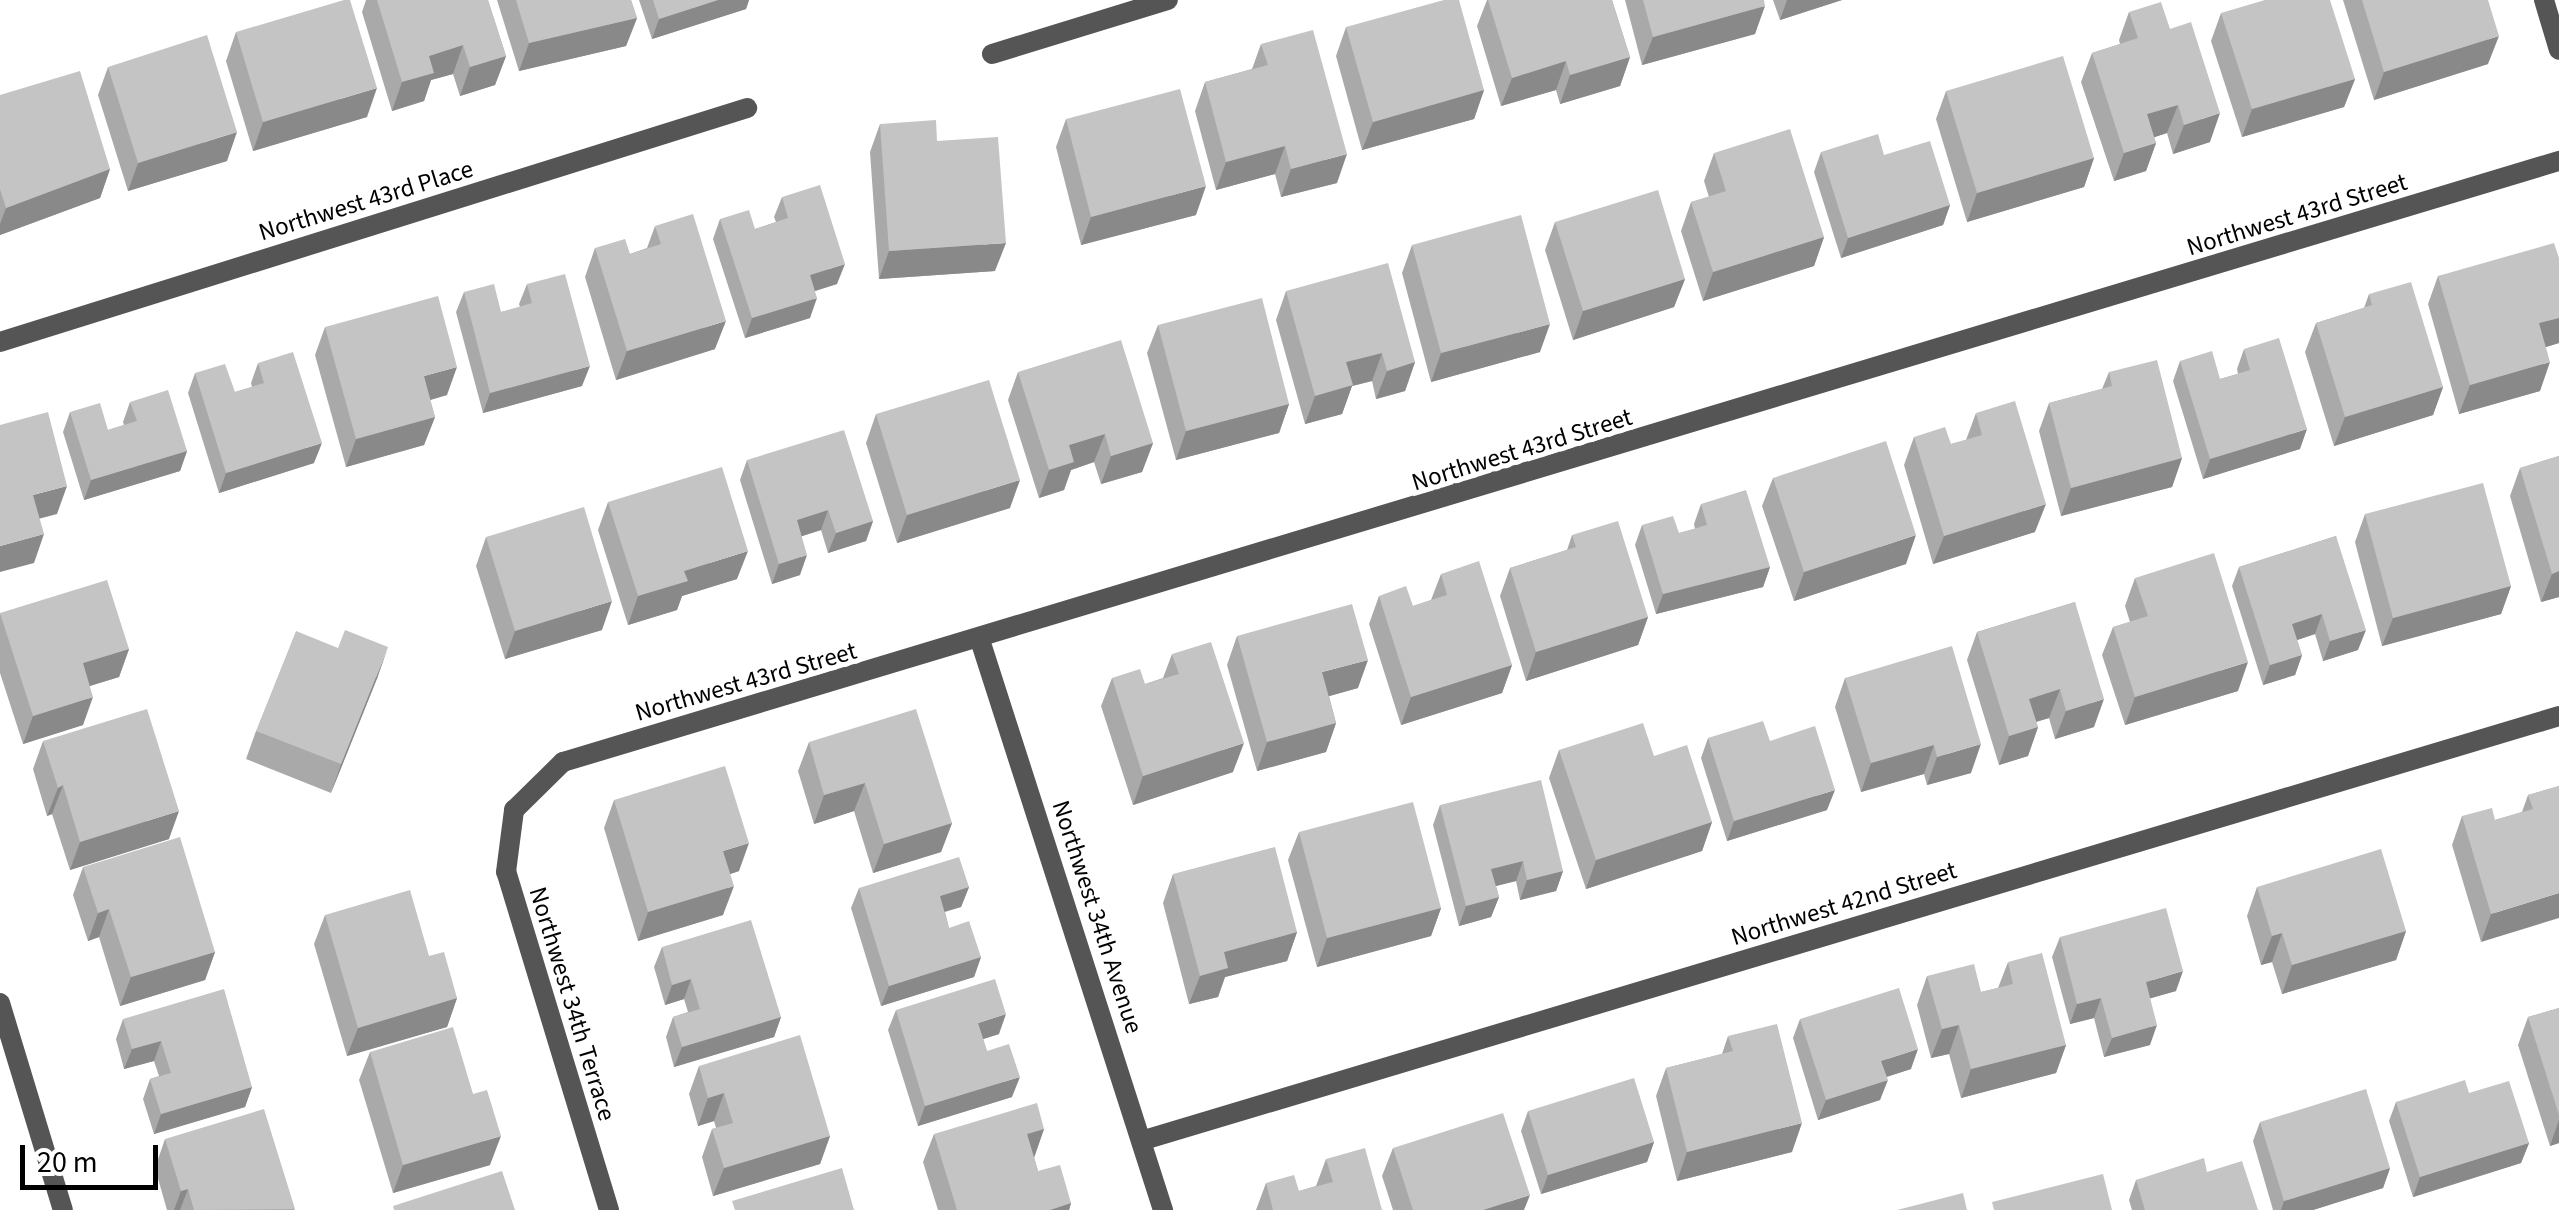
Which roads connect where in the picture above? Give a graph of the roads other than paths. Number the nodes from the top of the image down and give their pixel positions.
1 (1168, 0) edge
2 (2544, 0) edge
3 (2559, 50) edge
4 (992, 54) dead end
5 (747, 108) dead end
6 (2559, 162) edge
7 (0, 342) edge
8 (980, 640) junction
9 (2559, 716) edge
10 (514, 810) joint
11 (0, 1003) edge
12 (1144, 1140) junction
13 (63, 1210) edge
14 (609, 1210) edge
15 (1164, 1210) edge

1 - 4 street
2 - 3 street
5 - 7 street, Northwest 43rd Place
6 - 8 street, Northwest 43rd Street
8 - 10 street, Northwest 43rd Street
8 - 12 street, Northwest 34th Avenue
9 - 12 street, Northwest 42nd Street
10 - 14 street, Northwest 34th Terrace
11 - 13 street
12 - 15 street, Northwest 34th Avenue

